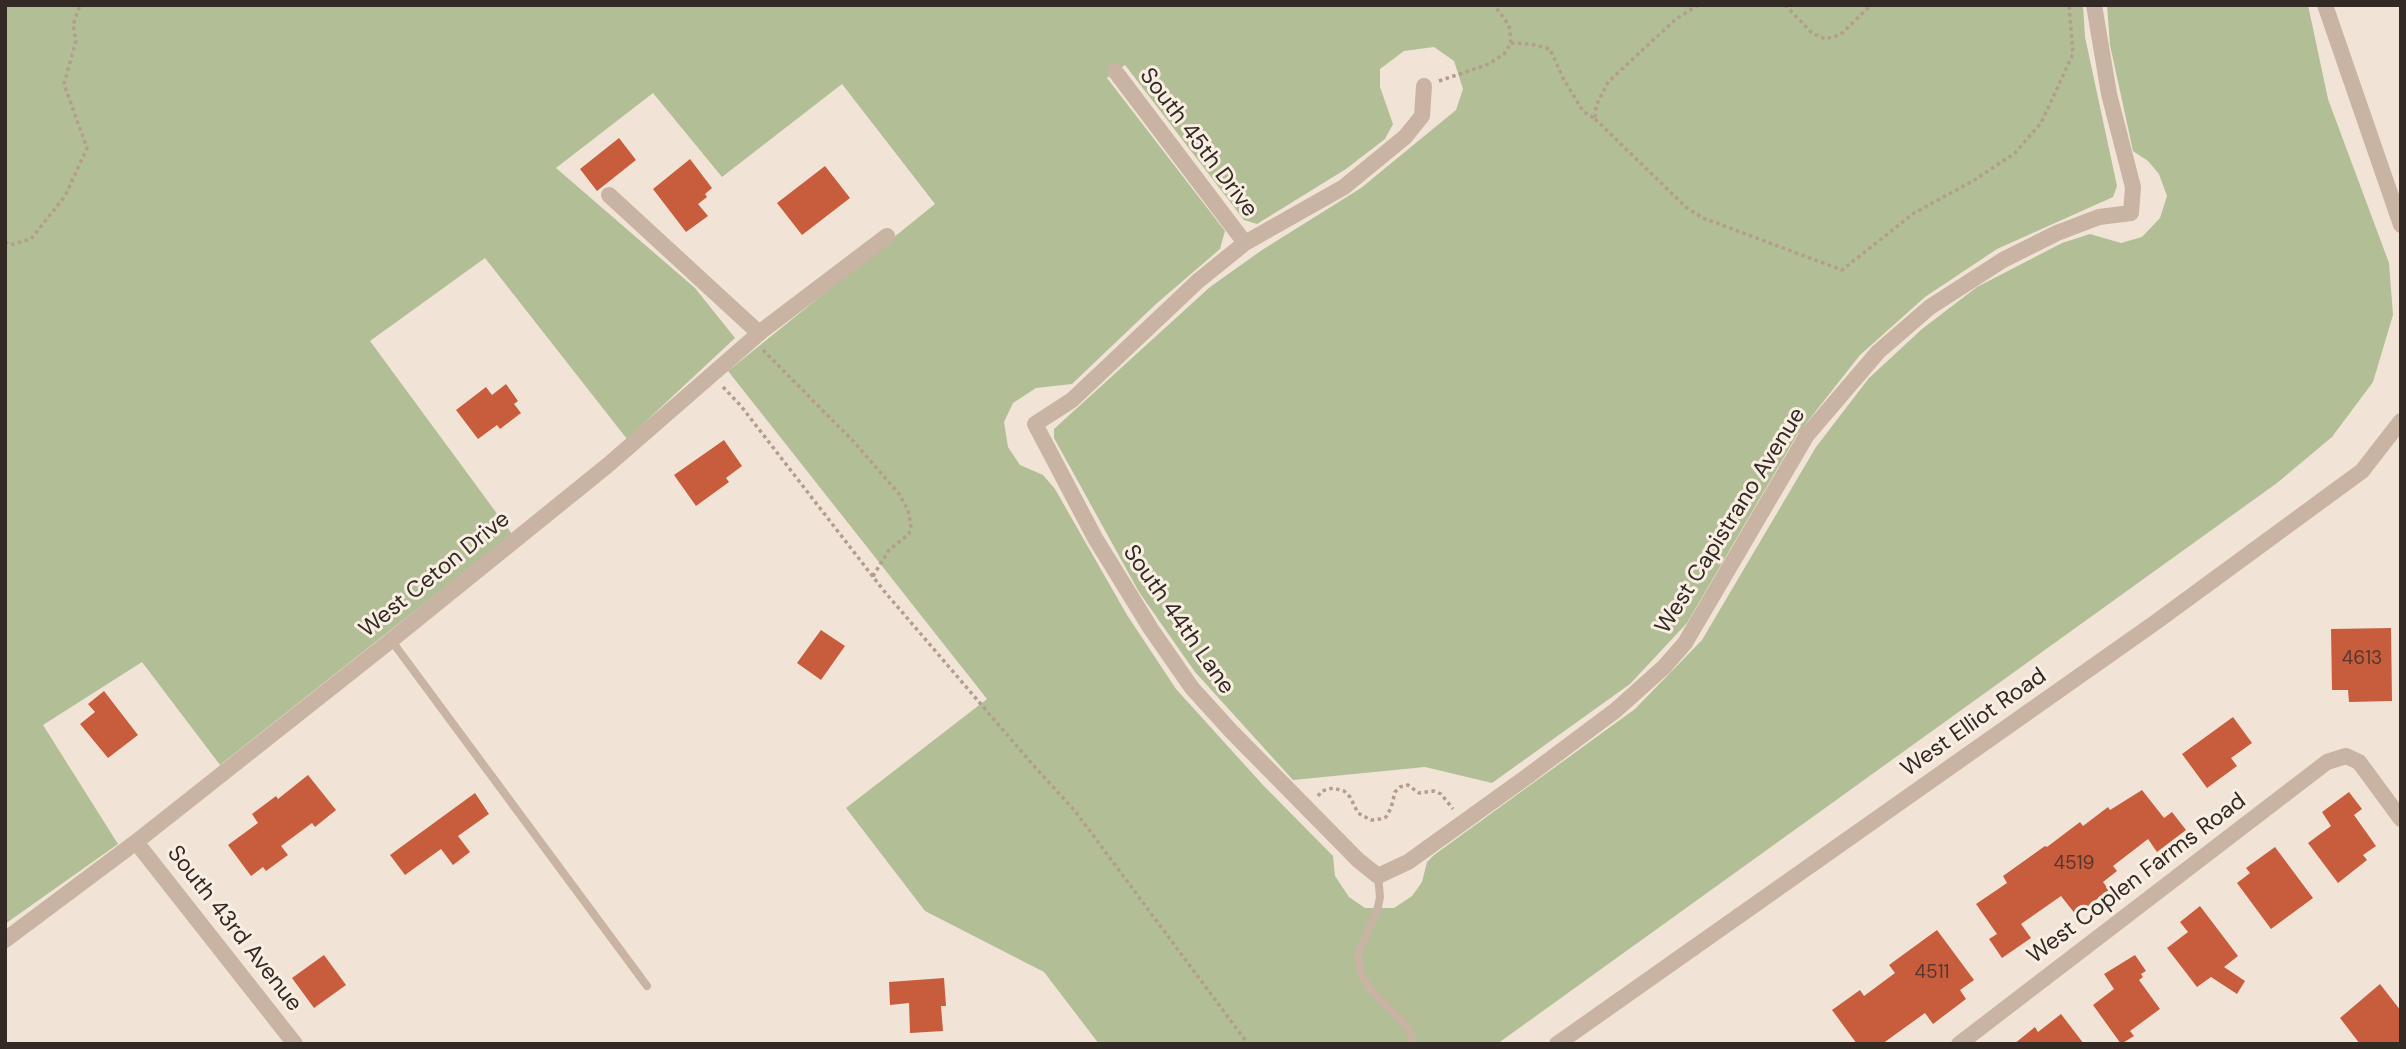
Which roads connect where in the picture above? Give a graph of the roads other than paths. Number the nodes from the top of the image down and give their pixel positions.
1 (2094, 5) edge
2 (2325, 5) edge
3 (1115, 71) dead end
4 (1424, 86) road end
5 (609, 195) dead end
6 (2401, 225) edge
7 (887, 236) dead end
8 (1245, 243) junction
9 (755, 336) junction
10 (2401, 421) edge
11 (390, 640) junction
12 (2401, 819) edge
13 (136, 842) junction
14 (1378, 876) junction
15 (5, 940) edge
16 (647, 986) dead end
17 (295, 1044) edge
18 (1412, 1044) edge
19 (1557, 1044) edge
20 (1959, 1044) edge

1 - 14 street, West Capistrano Avenue
2 - 6 street
3 - 8 street, South 45th Drive
4 - 8 street
5 - 9 street
7 - 9 street, West Ceton Drive
8 - 14 street, South 44th Lane
9 - 11 street, West Ceton Drive
10 - 19 street, West Elliot Road
11 - 13 street, West Ceton Drive
11 - 16 lane
12 - 20 street, West Coplen Farms Road
13 - 15 street, West Ceton Drive
13 - 17 street, South 43rd Avenue
14 - 18 lane

